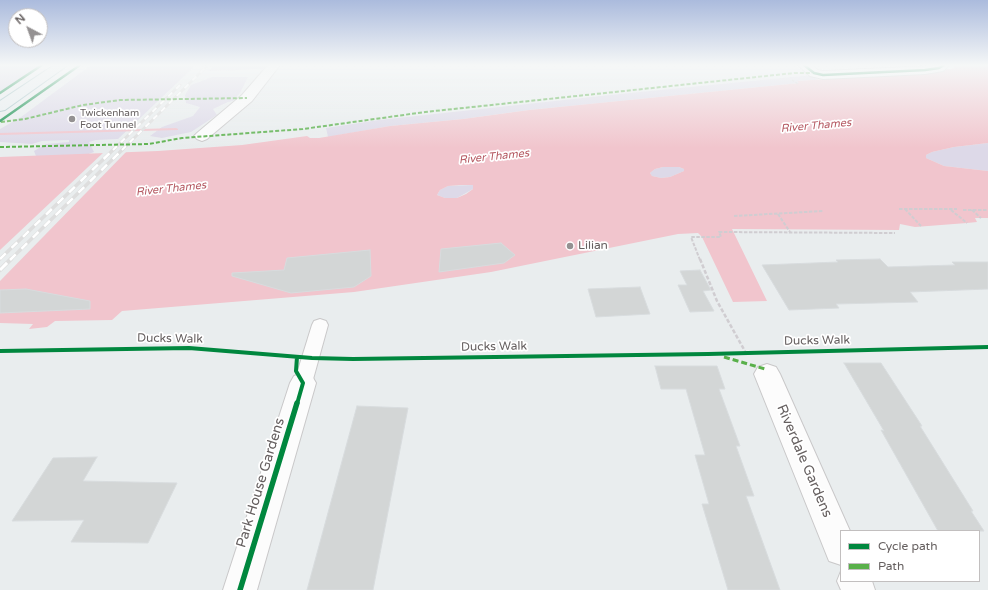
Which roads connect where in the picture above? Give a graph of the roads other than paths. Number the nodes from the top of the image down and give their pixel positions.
1 (21, 93) edge
2 (250, 93) edge
3 (0, 107) edge
4 (202, 136) dead end
5 (320, 325) dead end
6 (759, 363) road end
7 (303, 383) joint
8 (840, 548) edge
9 (240, 590) edge

1 - 3 highway
2 - 4 street
5 - 7 lane
6 - 8 street, Riverdale Gardens
7 - 9 street, Park House Gardens

